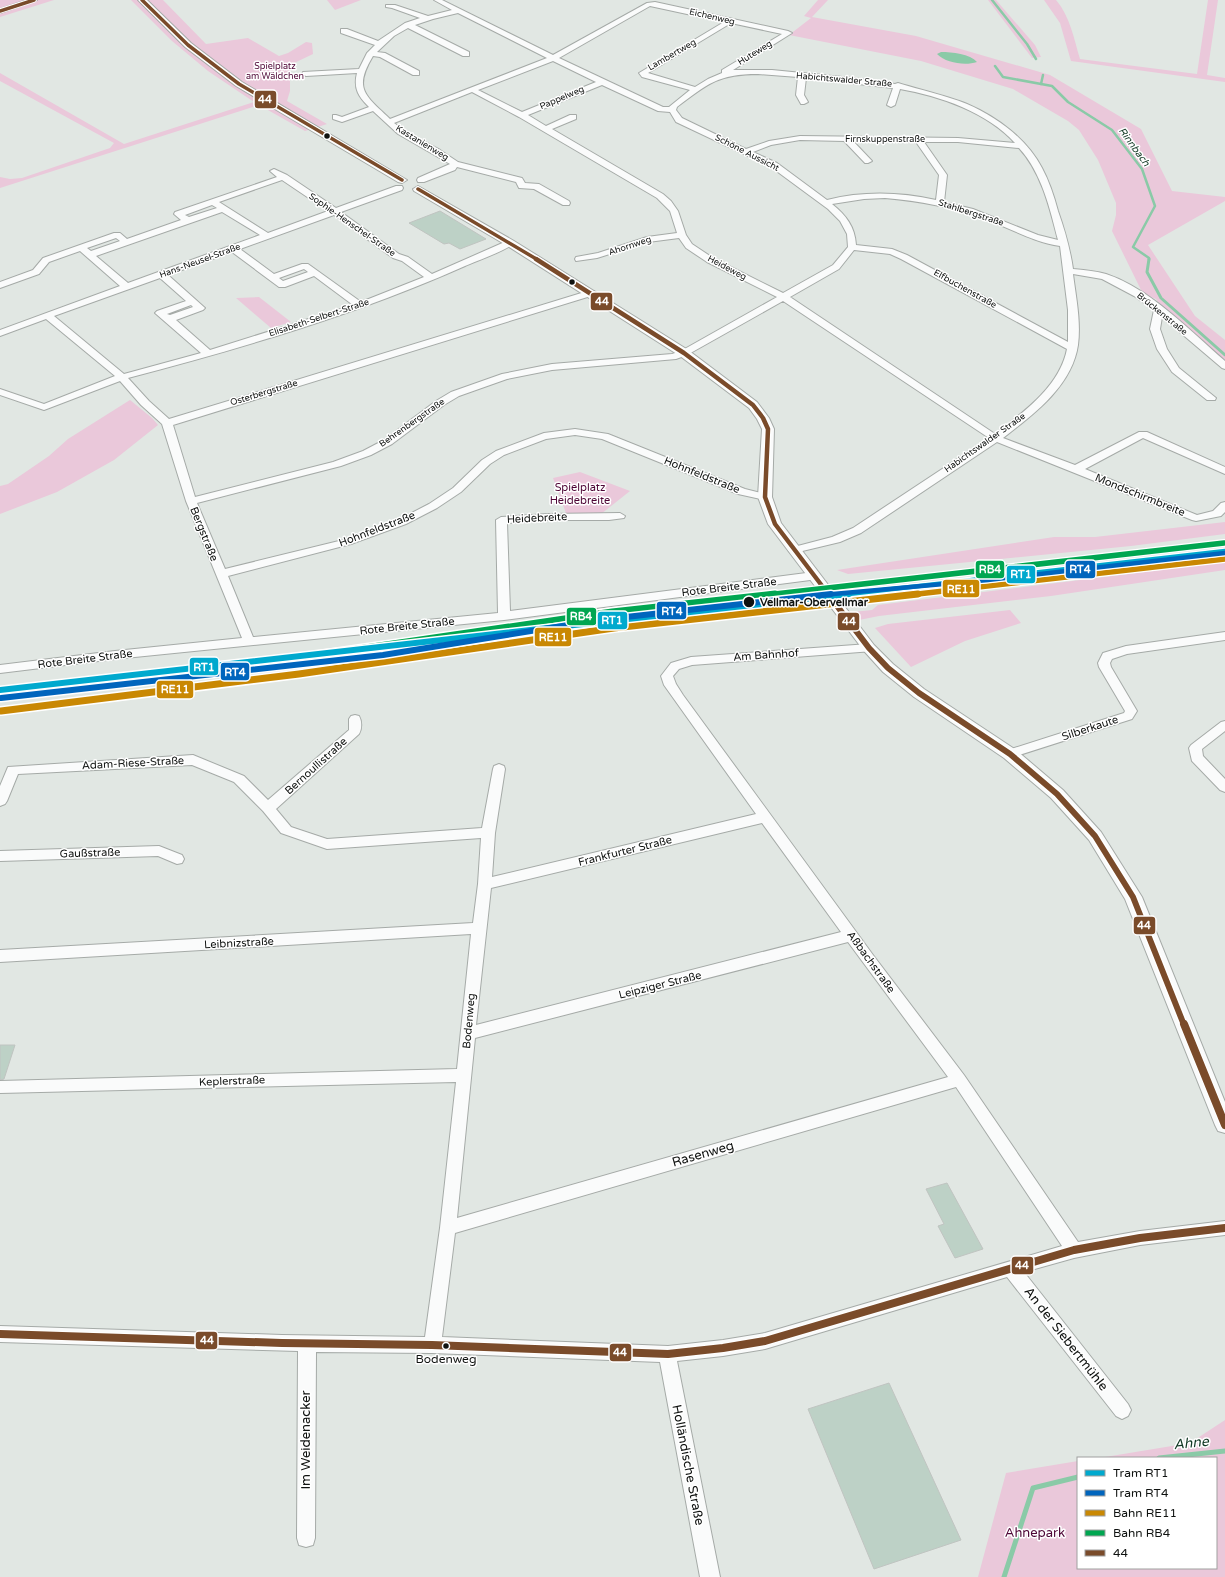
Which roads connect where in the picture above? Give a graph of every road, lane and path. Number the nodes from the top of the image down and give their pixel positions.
1 (34, 0) edge
2 (142, 0) edge
3 (437, 0) edge
4 (388, 6) dead end
5 (0, 10) edge
6 (459, 11) junction
7 (426, 18) junction
8 (730, 21) junction
9 (408, 25) junction
10 (344, 31) dead end
11 (788, 33) joint
12 (379, 44) junction
13 (371, 53) junction
14 (466, 54) dead end
15 (553, 58) junction
16 (361, 71) junction
17 (416, 73) dead end
18 (306, 74) dead end
19 (722, 74) junction
20 (802, 76) junction
21 (602, 82) junction
22 (898, 85) junction
23 (473, 90) junction
24 (697, 90) junction
25 (804, 102) dead end
26 (892, 105) dead end
27 (374, 108) junction
28 (672, 110) junction
29 (522, 115) junction
30 (336, 117) dead end
31 (573, 118) dead end
32 (389, 122) junction
33 (546, 129) junction
34 (918, 138) junction
35 (847, 139) junction
36 (1023, 146) junction
37 (748, 152) junction
38 (868, 161) dead end
39 (455, 164) junction
40 (274, 171) dead end
41 (284, 177) junction
42 (402, 182) junction
43 (419, 184) junction
44 (213, 202) junction
45 (940, 202) junction
46 (566, 203) dead end
47 (826, 204) junction
48 (222, 209) junction
49 (336, 212) junction
50 (187, 220) junction
51 (682, 235) junction
52 (267, 236) junction
53 (126, 242) junction
54 (510, 243) junction
55 (1065, 244) junction
56 (81, 247) junction
57 (852, 247) junction
58 (233, 248) junction
59 (90, 255) junction
60 (579, 259) dead end
61 (1068, 271) junction
62 (162, 274) junction
63 (431, 278) junction
64 (0, 285) edge
65 (127, 287) junction
66 (591, 293) junction
67 (784, 297) junction
68 (360, 306) junction
69 (1158, 310) junction
70 (47, 315) junction
71 (0, 332) edge
72 (1072, 348) junction
73 (684, 353) junction
74 (208, 354) junction
75 (1225, 366) edge
76 (122, 377) junction
77 (0, 392) edge
78 (1211, 398) dead end
79 (167, 423) junction
80 (995, 438) junction
81 (1076, 469) junction
82 (1225, 471) edge
83 (765, 497) junction
84 (191, 501) junction
85 (1225, 505) edge
86 (620, 516) dead end
87 (794, 550) junction
88 (220, 574) junction
89 (817, 579) junction
90 (504, 616) junction
91 (1225, 636) edge
92 (249, 642) junction
93 (869, 648) junction
94 (0, 669) edge
95 (667, 676) joint
96 (355, 719) dead end
97 (1225, 725) edge
98 (1010, 754) junction
99 (499, 769) dead end
100 (1225, 787) edge
101 (0, 801) edge
102 (268, 808) junction
103 (766, 817) junction
104 (488, 833) junction
105 (0, 856) edge
106 (177, 859) dead end
107 (485, 884) junction
108 (478, 928) junction
109 (852, 936) junction
110 (0, 956) edge
111 (467, 1034) junction
112 (464, 1075) junction
113 (959, 1080) junction
114 (0, 1087) edge
115 (1225, 1125) edge
116 (448, 1228) junction
117 (1225, 1228) edge
118 (1074, 1250) junction
119 (1010, 1268) junction
120 (0, 1334) edge
121 (307, 1343) junction
122 (432, 1345) junction
123 (668, 1354) junction
124 (1122, 1410) dead end
125 (306, 1538) dead end
126 (710, 1577) edge

1 - 5 street
2 - 42 main road
3 - 6 street, Schöne Aussicht
4 - 7 street
6 - 7 street, Kastanienweg
6 - 15 street, Schöne Aussicht
7 - 9 street, Kastanienweg
8 - 11 street, Eichenweg
8 - 15 street, Eichenweg
8 - 24 street, Lambertweg
9 - 12 street, Kastanienweg
9 - 14 street
10 - 12 street
11 - 19 street, Huteweg
12 - 13 street, Kastanienweg
13 - 16 street, Kastanienweg
13 - 17 street
15 - 21 street, Schöne Aussicht
15 - 23 street, Eichenweg
16 - 18 street
16 - 27 street, Kastanienweg
19 - 20 street, Habichtswalder Straße
19 - 24 street, Habichtswalder Straße
20 - 22 street, Habichtswalder Straße
20 - 25 street
21 - 28 street, Schöne Aussicht
21 - 29 street, Pappelweg
22 - 26 street
22 - 36 street, Habichtswalder Straße
23 - 29 street, Heideweg
23 - 32 street, Kastanienweg
24 - 28 street, Habichtswalder Straße
27 - 30 street
27 - 32 street, Kastanienweg
28 - 37 street, Schöne Aussicht
29 - 33 street, Heideweg
31 - 33 street
32 - 39 street, Kastanienweg
33 - 51 street, Heideweg
34 - 35 street, Firnskuppenstraße
34 - 36 street, Firnskuppenstraße
34 - 45 street
35 - 37 street, Firnskuppenstraße
35 - 38 street
36 - 55 street, Habichtswalder Straße
37 - 47 street, Schöne Aussicht
39 - 43 street, Kastanienweg
39 - 46 street, Kastanienweg
40 - 41 street, Sophie-Henschel-Straße
41 - 44 street
41 - 49 street, Sophie-Henschel-Straße
42 - 43 main road
42 - 49 street, Hans-Neusel-Straße
43 - 54 main road
44 - 48 street
44 - 50 street
45 - 47 street, Stahlbergstraße
45 - 55 street, Stahlbergstraße
47 - 57 street, Schöne Aussicht
48 - 50 street
48 - 52 street
49 - 52 street, Hans-Neusel-Straße
49 - 63 street, Sophie-Henschel-Straße
50 - 53 street
51 - 60 street, Ahornweg
51 - 67 street, Heideweg
52 - 58 street, Hans-Neusel-Straße
53 - 56 street
53 - 59 street
54 - 63 street, Elisabeth-Selbert-Straße
54 - 66 main road
55 - 61 street, Habichtswalder Straße
56 - 59 street
56 - 64 street
57 - 67 street
57 - 72 street, Elfbuchenstraße
58 - 62 street, Hans-Neusel-Straße
58 - 68 street
59 - 65 street
61 - 69 street, Brückenstraße
61 - 72 street, Habichtswalder Straße
62 - 65 street, Hans-Neusel-Straße
62 - 74 street
63 - 68 street, Elisabeth-Selbert-Straße
65 - 70 street, Hans-Neusel-Straße
66 - 73 main road
66 - 79 street, Osterbergstraße
67 - 73 street
67 - 80 street, Heideweg
68 - 74 street, Elisabeth-Selbert-Straße
69 - 75 street, Brückenstraße
69 - 78 street
70 - 71 street, Hans-Neusel-Straße
70 - 76 street
72 - 80 street, Habichtswalder Straße
73 - 83 main road
73 - 84 street, Behrenbergstraße
74 - 76 street, Elisabeth-Selbert-Straße
76 - 77 street, Elisabeth-Selbert-Straße
76 - 79 street
79 - 84 street, Bergstraße
80 - 81 street, Mondschirmbreite
80 - 87 street, Habichtswalder Straße
81 - 82 street, Mondschirmbreite
81 - 85 street, Mondschirmbreite
83 - 87 main road
83 - 88 street, Hohnfeldstraße
84 - 88 street, Bergstraße
86 - 90 street, Heidebreite
87 - 89 main road
88 - 92 street, Bergstraße
89 - 90 street, Rote Breite Straße
89 - 93 main road
90 - 92 street, Rote Breite Straße
91 - 98 street, Silberkaute
92 - 94 street, Rote Breite Straße
93 - 95 street, Am Bahnhof
93 - 98 main road
95 - 103 street, Aßbachstraße
96 - 102 street, Bernoullistraße
97 - 100 street
98 - 115 main road
99 - 104 street, Bodenweg
101 - 102 street, Adam-Riese-Straße
102 - 104 street, Adam-Riese-Straße
103 - 107 street, Frankfurter Straße
103 - 109 street, Aßbachstraße
104 - 107 street, Bodenweg
105 - 106 street, Gaußstraße
107 - 108 street, Bodenweg
108 - 110 street, Leibnizstraße
108 - 111 street, Bodenweg
109 - 111 street, Leipziger Straße
109 - 113 street, Aßbachstraße
111 - 112 street, Bodenweg
112 - 114 street, Keplerstraße
112 - 116 street, Bodenweg
113 - 116 street, Rasenweg
113 - 118 street, Aßbachstraße
116 - 122 street, Bodenweg
117 - 118 street
118 - 119 street
119 - 123 street
119 - 124 street, An der Siebertmühle
120 - 121 street
121 - 122 street
121 - 125 street, Im Weidenacker
122 - 123 street
123 - 126 street, Holländische Straße

